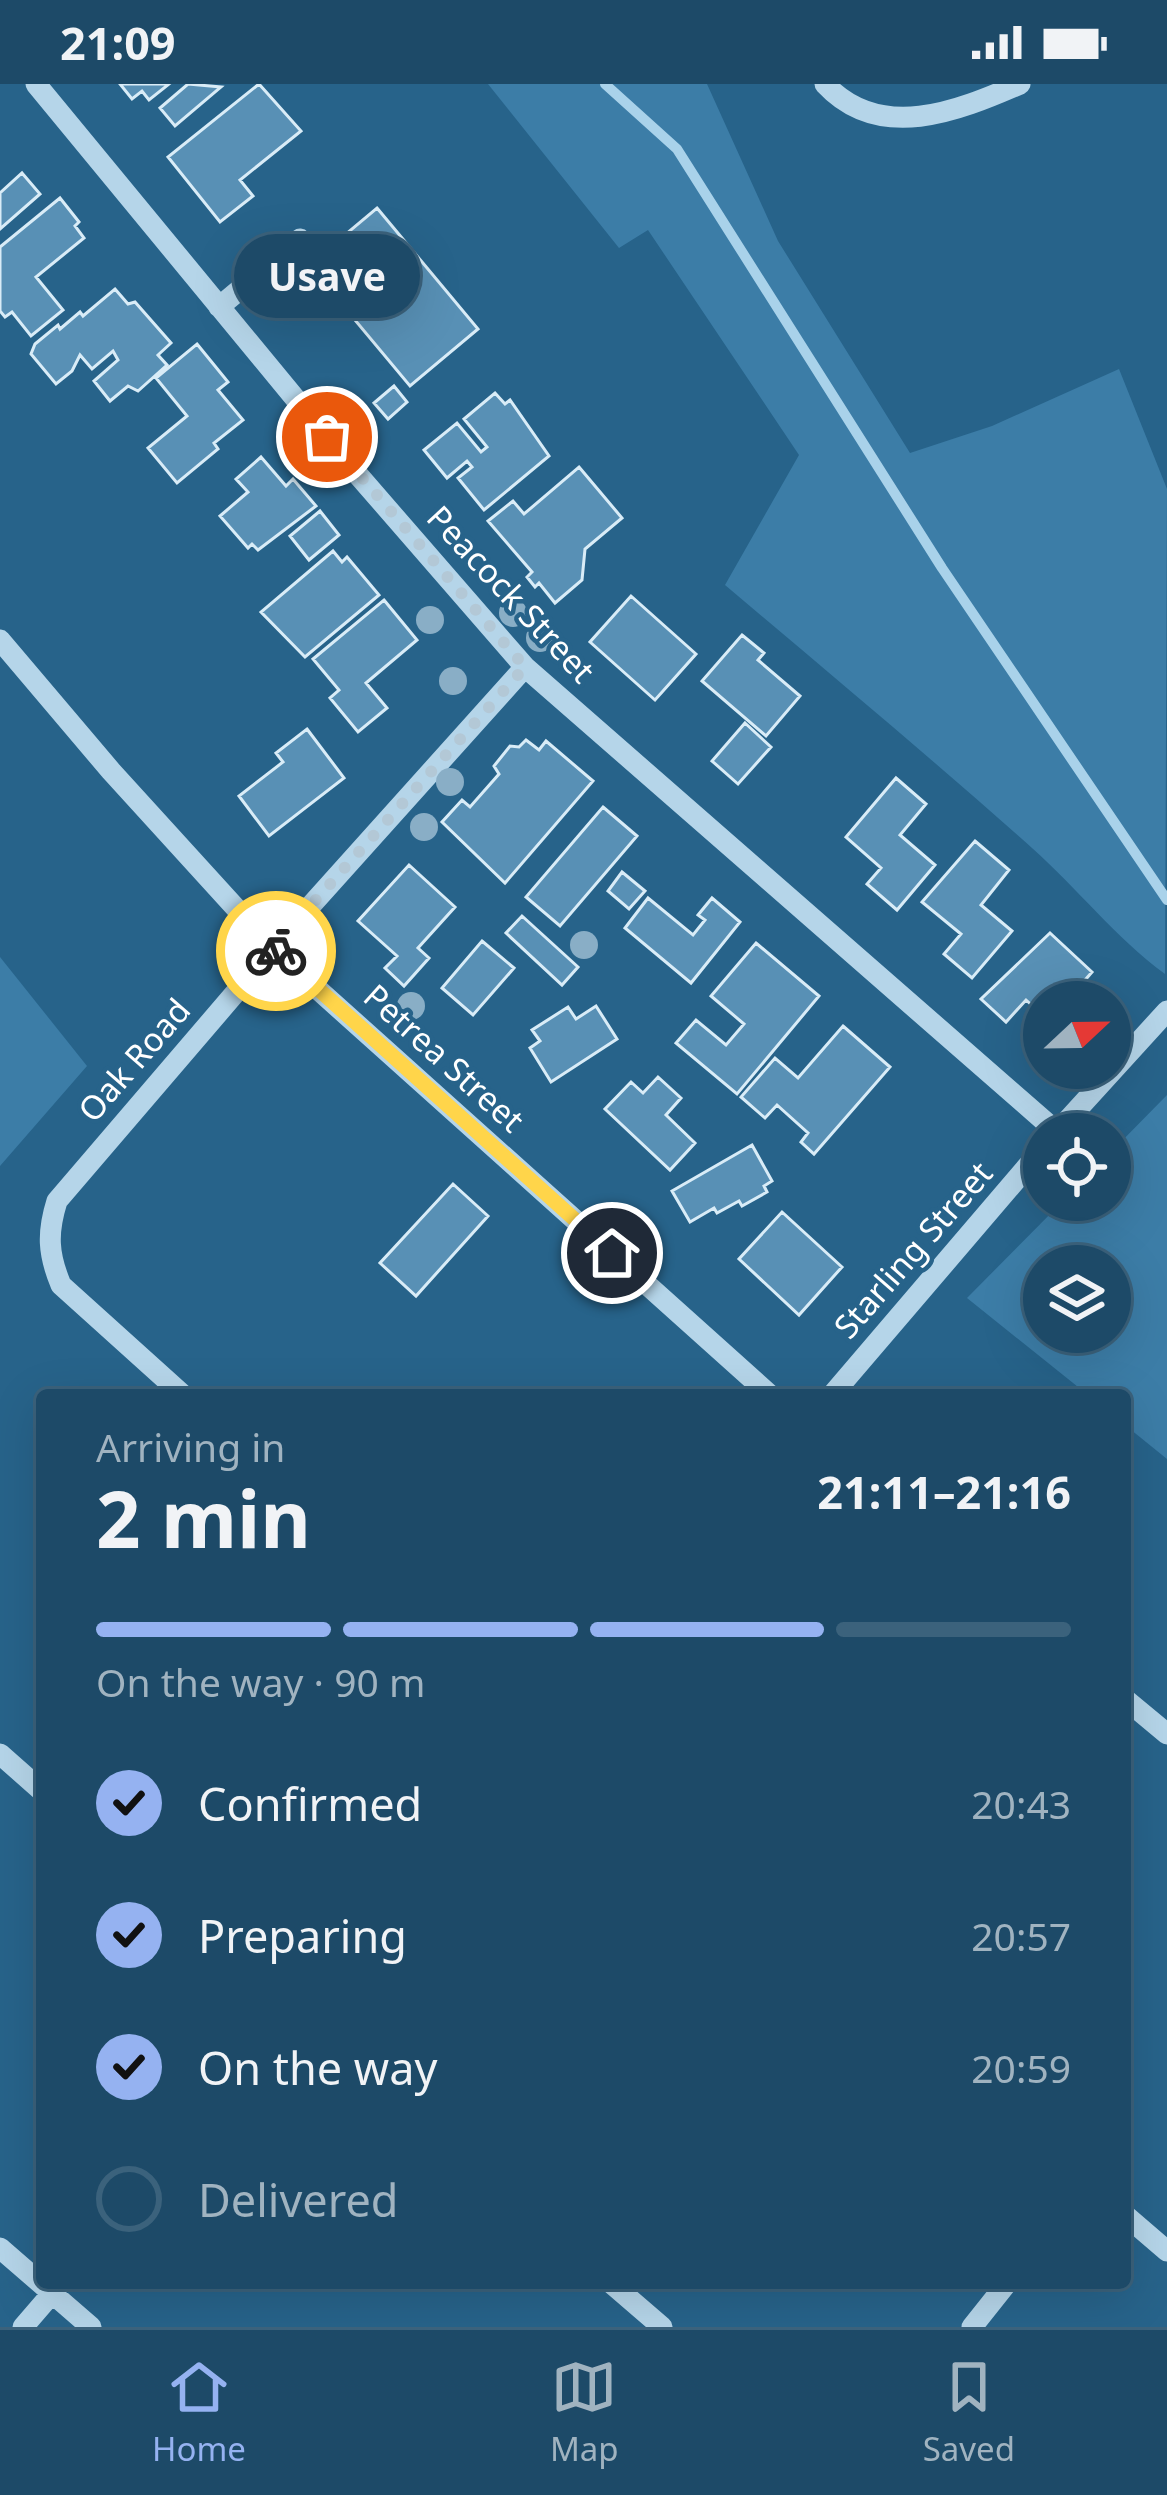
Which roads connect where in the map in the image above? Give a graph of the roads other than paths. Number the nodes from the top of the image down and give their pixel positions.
1 (36, 84) edge
2 (825, 84) edge
3 (1020, 84) edge
4 (300, 239) dead end
5 (219, 307) junction
6 (0, 640) edge
7 (525, 667) junction
8 (274, 950) junction
9 (1167, 1011) edge
10 (1024, 1113) edge
11 (1075, 1113) edge
12 (1023, 1172) edge
13 (176, 1389) edge
14 (763, 1389) edge
15 (837, 1389) edge
16 (1131, 1704) edge
17 (1167, 1734) edge
18 (0, 1754) edge
19 (36, 1786) edge
20 (1131, 2220) edge
21 (0, 2248) edge
22 (1167, 2251) edge
23 (36, 2273) edge
24 (56, 2289) edge
25 (58, 2289) edge
26 (618, 2289) edge
27 (1002, 2289) edge
28 (23, 2327) edge
29 (91, 2327) edge
30 (662, 2327) edge
31 (972, 2327) edge

1 - 5 street, Peacock Street
2 - 3 street
4 - 5 street
5 - 7 street, Peacock Street
6 - 8 street, Petrea Street
7 - 8 street, Oak Road
7 - 10 street, Peacock Street
8 - 13 street, Oak Road
8 - 14 street, Petrea Street
9 - 11 street, Starling Street
12 - 15 street, Starling Street
16 - 17 street
18 - 19 street
20 - 22 street
21 - 23 street
24 - 28 street
25 - 29 street
26 - 30 street
27 - 31 street

